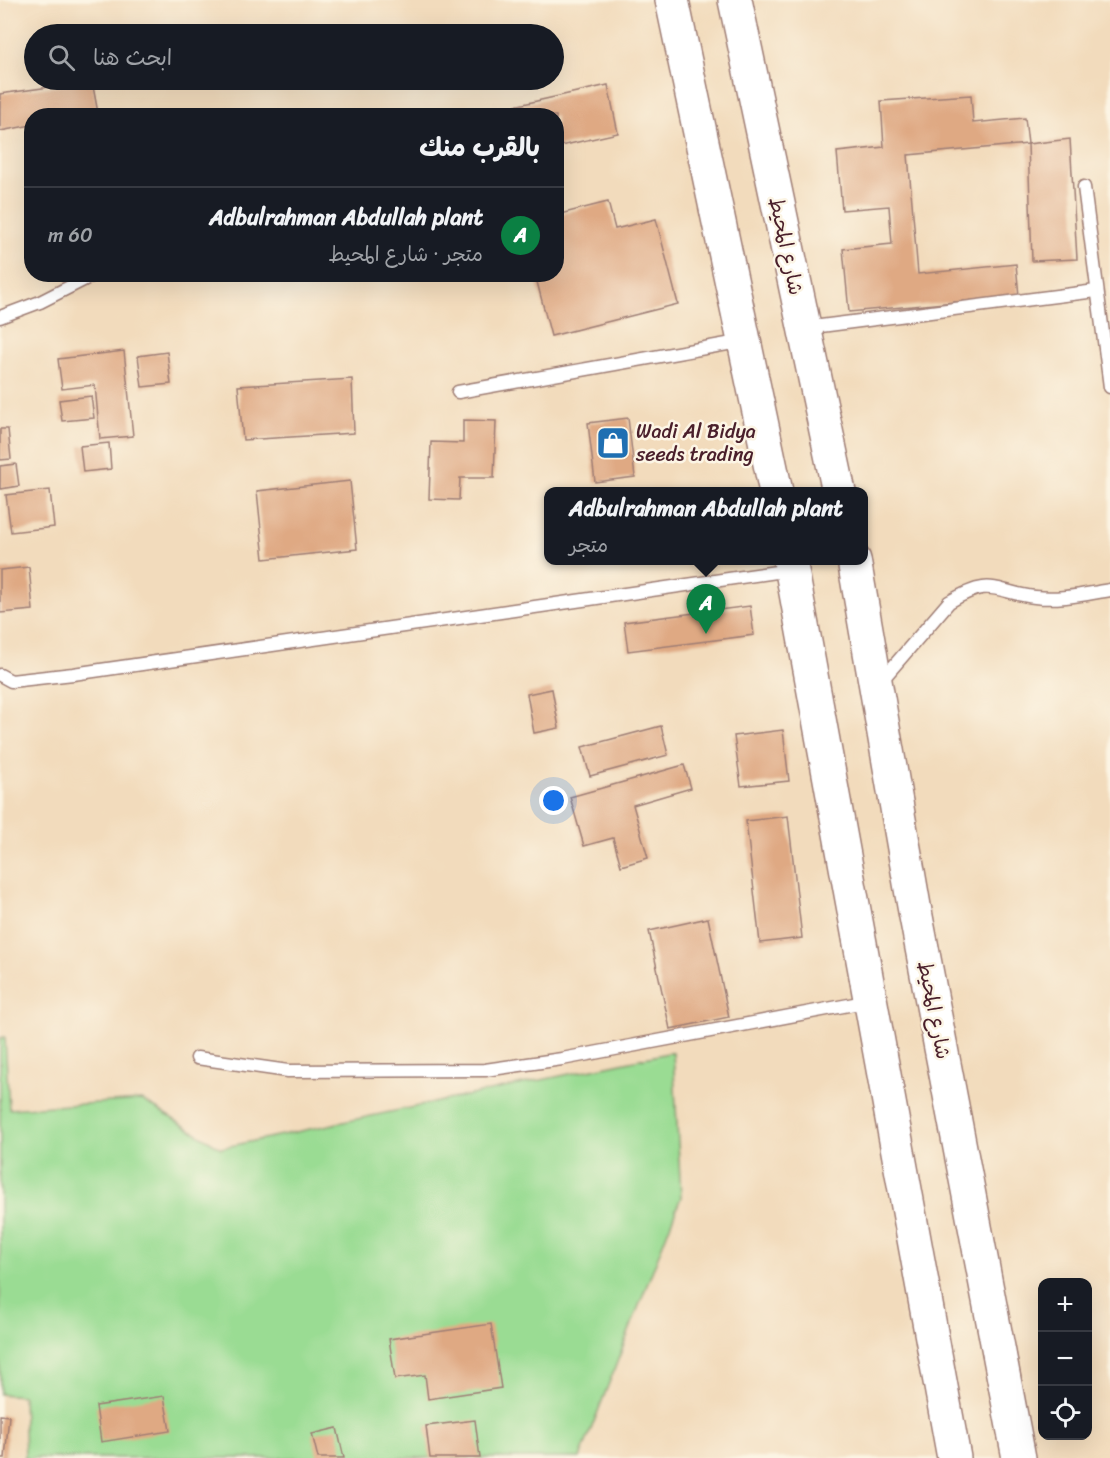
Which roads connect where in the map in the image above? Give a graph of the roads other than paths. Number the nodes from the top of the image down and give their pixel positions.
1 (672, 0) edge
2 (735, 0) edge
3 (1084, 187) dead end
4 (79, 282) edge
5 (1096, 291) junction
6 (0, 317) edge
7 (804, 328) junction
8 (745, 341) junction
9 (1110, 387) edge
10 (458, 392) dead end
11 (775, 487) edge
12 (838, 487) edge
13 (791, 565) edge
14 (855, 565) edge
15 (1110, 590) edge
16 (0, 675) edge
17 (876, 686) junction
18 (871, 1001) junction
19 (197, 1058) dead end
20 (954, 1458) edge
21 (1018, 1458) edge

1 - 8 highway
2 - 7 highway, شارع المحيط
3 - 5 lane
4 - 6 lane
5 - 7 lane
5 - 9 lane
7 - 12 highway, شارع المحيط
8 - 10 lane
8 - 11 highway
13 - 16 lane
13 - 18 highway
14 - 17 highway, شارع المحيط
15 - 17 lane
17 - 21 highway, شارع المحيط
18 - 19 lane
18 - 20 highway

